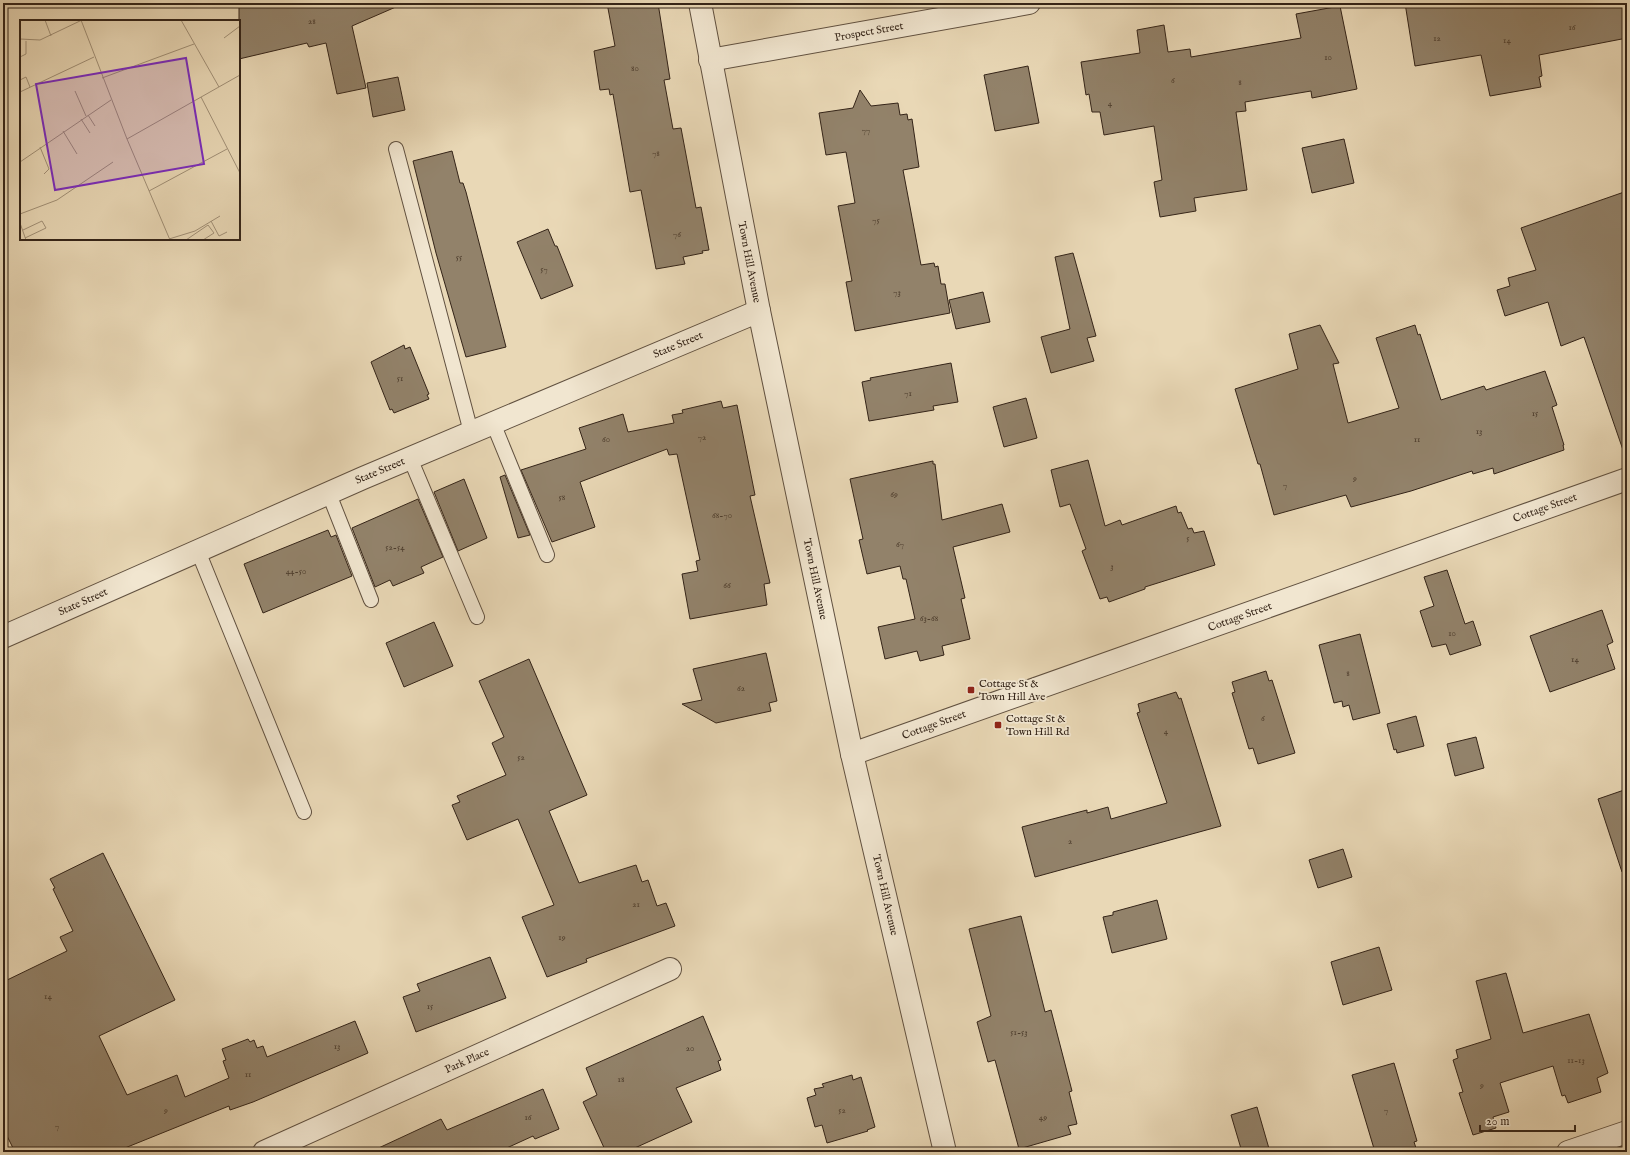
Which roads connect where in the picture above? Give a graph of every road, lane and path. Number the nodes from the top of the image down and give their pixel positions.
1 (700, 3) edge
2 (1029, 3) edge
3 (710, 60) junction
4 (396, 149) dead end
5 (759, 310) junction
6 (493, 423) junction
7 (471, 432) junction
8 (410, 458) junction
9 (1627, 479) edge
10 (328, 494) junction
11 (198, 551) junction
12 (546, 555) dead end
13 (371, 600) dead end
14 (477, 617) dead end
15 (3, 637) edge
16 (852, 754) junction
17 (304, 812) dead end
18 (670, 969) dead end
19 (1627, 1132) edge
20 (264, 1152) edge
21 (945, 1152) edge
22 (1568, 1152) edge

1 - 3 street, Town Hill Avenue
2 - 3 street, Prospect Street
3 - 5 street, Town Hill Avenue
4 - 7 lane
5 - 6 street, State Street
5 - 16 street, Town Hill Avenue
6 - 7 street, State Street
6 - 12 lane
7 - 8 street, State Street
8 - 10 street, State Street
8 - 14 lane
9 - 16 street, Cottage Street
10 - 11 street, State Street
10 - 13 lane
11 - 15 street, State Street
11 - 17 lane
16 - 21 street, Town Hill Avenue
18 - 20 street, Park Place
19 - 22 street

